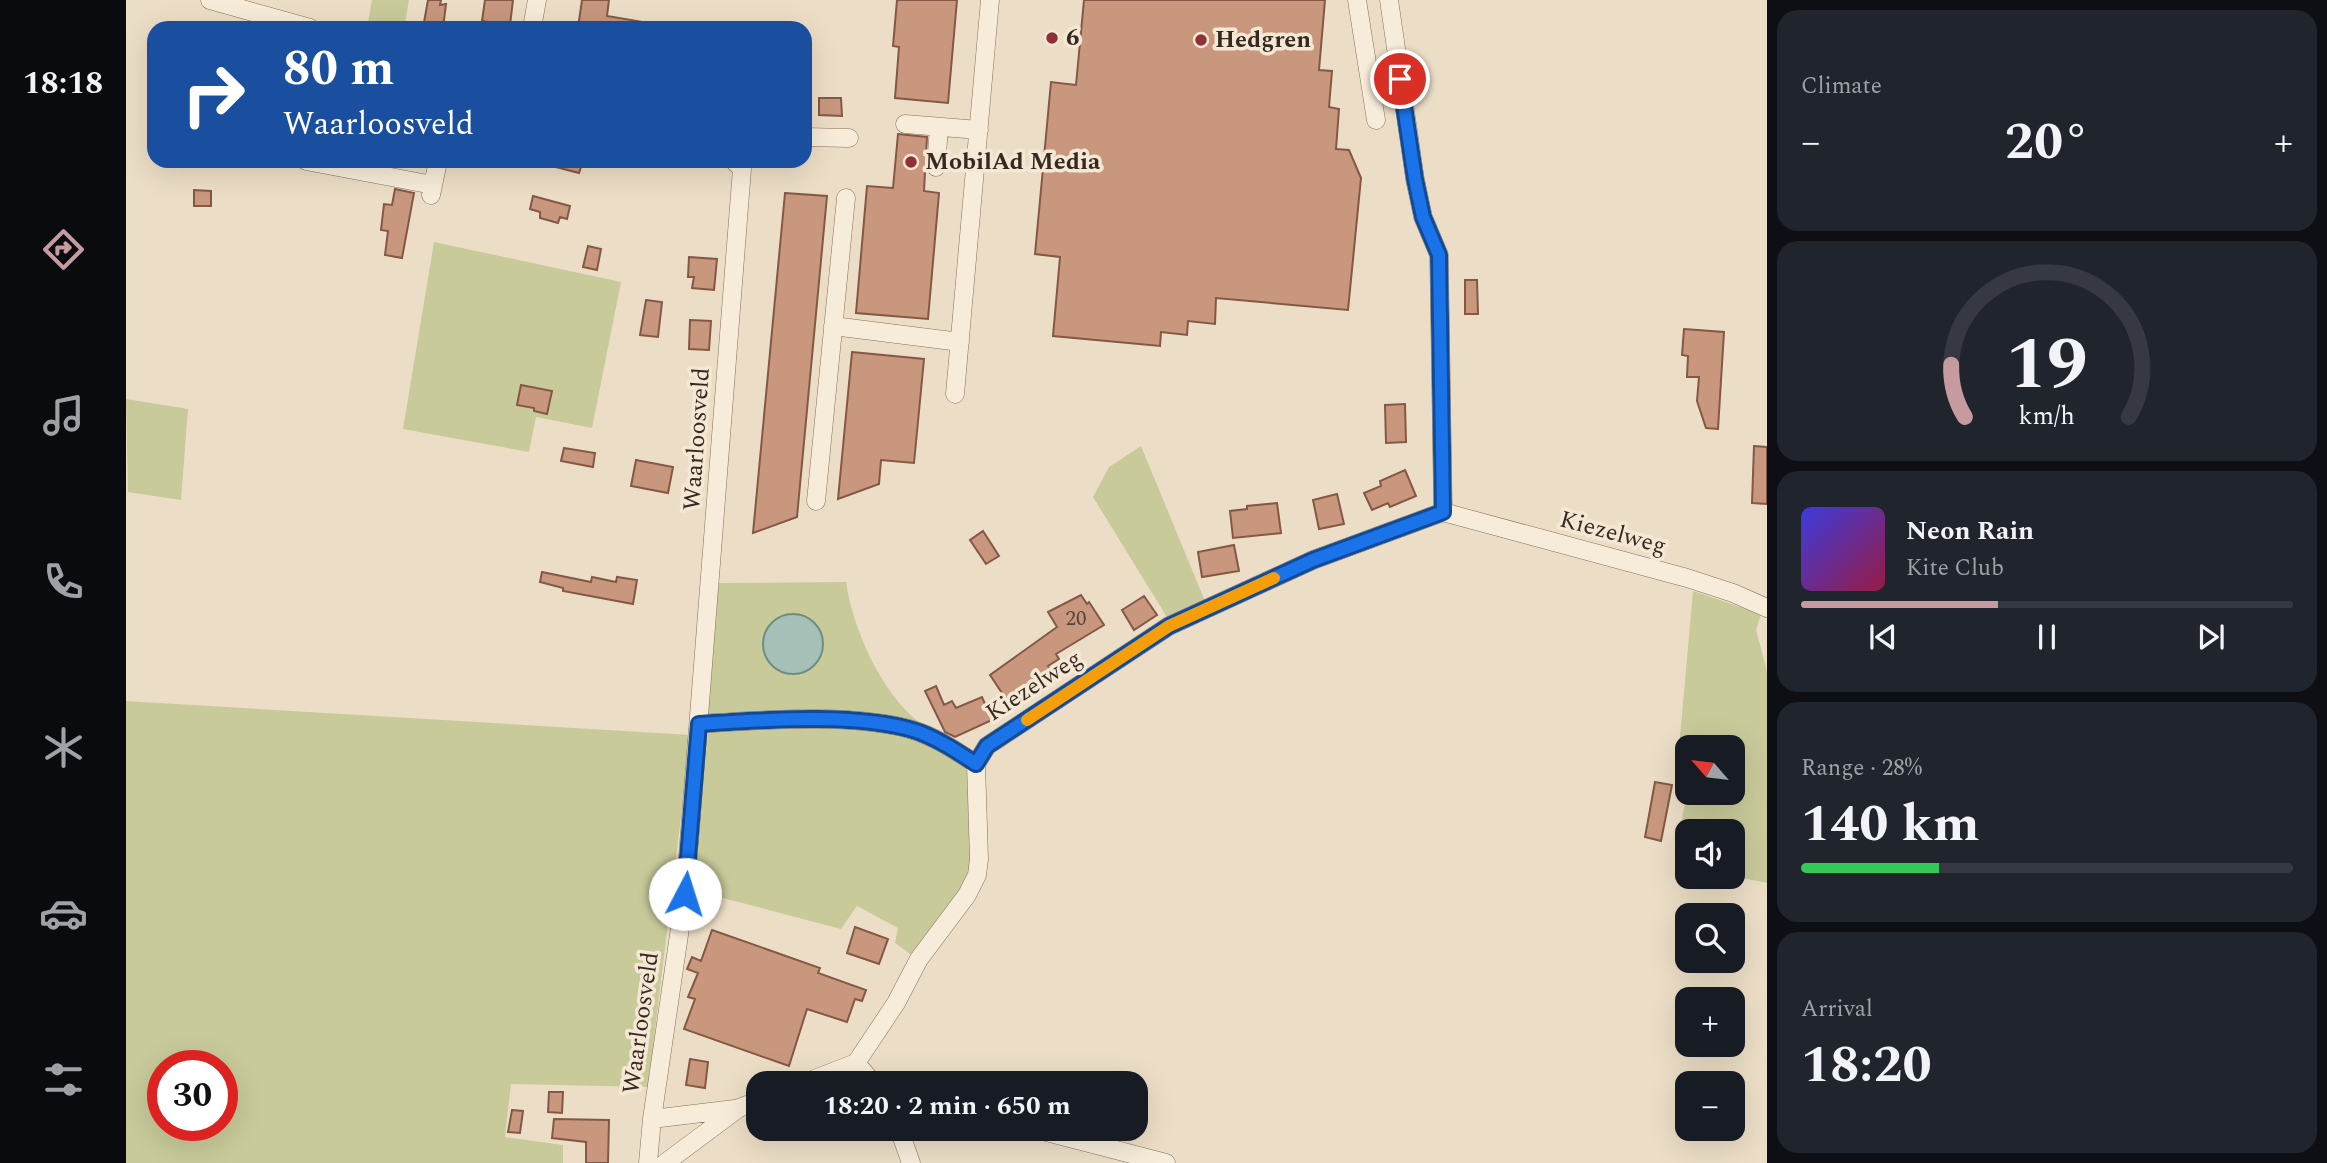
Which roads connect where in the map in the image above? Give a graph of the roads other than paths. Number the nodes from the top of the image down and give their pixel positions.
1 (210, 0) edge
2 (537, 0) edge
3 (990, 0) edge
4 (1357, 0) edge
5 (1389, 0) edge
6 (285, 21) edge
7 (533, 21) edge
8 (1376, 120) dead end
9 (905, 124) dead end
10 (939, 127) junction
11 (979, 130) junction
12 (812, 137) edge
13 (849, 138) dead end
14 (936, 167) dead end
15 (336, 168) edge
16 (437, 168) edge
17 (741, 168) edge
18 (846, 198) dead end
19 (834, 326) junction
20 (960, 342) junction
21 (955, 394) dead end
22 (816, 501) dead end
23 (1443, 512) junction
24 (1767, 608) edge
25 (699, 724) junction
26 (976, 764) junction
27 (856, 1063) junction
28 (835, 1071) edge
29 (863, 1071) edge
30 (746, 1105) edge
31 (739, 1108) junction
32 (652, 1119) junction
33 (903, 1141) edge
34 (1081, 1141) edge
35 (648, 1163) edge
36 (665, 1163) edge
37 (911, 1163) edge
38 (1166, 1163) edge

1 - 6 street
2 - 7 street
3 - 11 street
4 - 8 street
5 - 23 street
9 - 10 street
10 - 11 street
10 - 14 street
11 - 20 street
12 - 13 street
15 - 16 street
17 - 25 street, Waarloosveld
18 - 19 street
19 - 20 street
19 - 22 street
20 - 21 street
23 - 24 street, Kiezelweg
23 - 26 street, Kiezelweg
25 - 26 street
25 - 32 street, Waarloosveld
26 - 27 street
27 - 28 street
27 - 29 street
30 - 31 street
31 - 32 street
31 - 36 street
32 - 35 street, Waarloosveld
33 - 37 street
34 - 38 street

